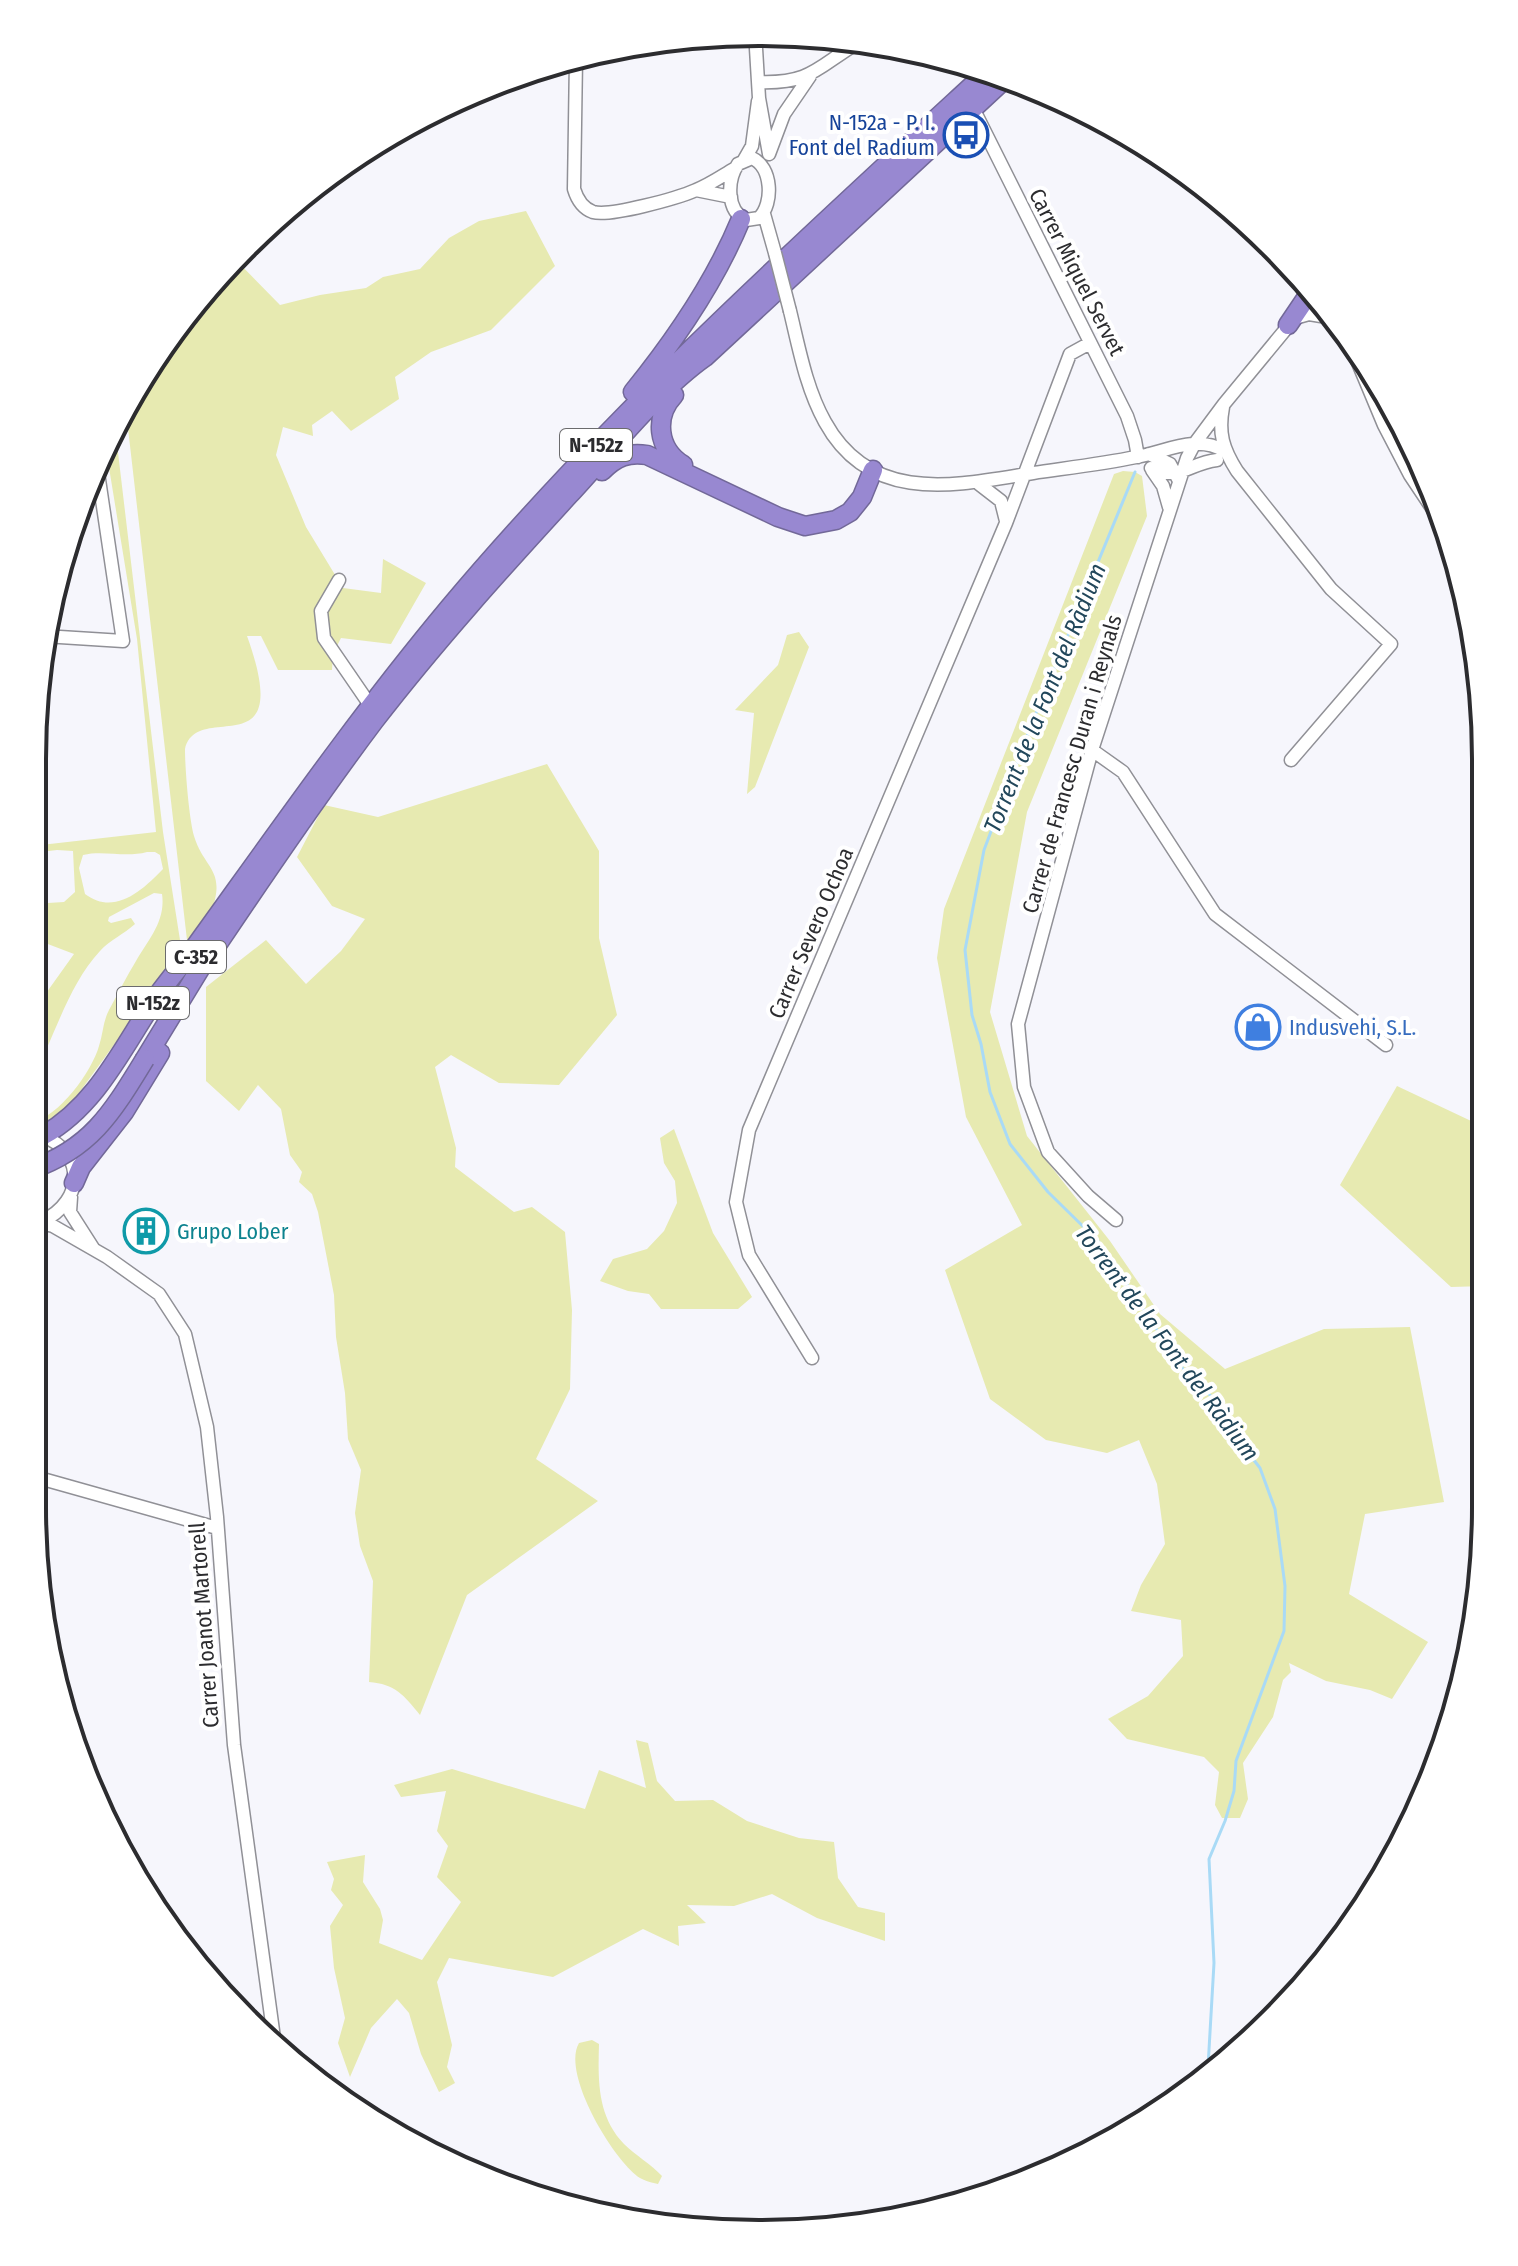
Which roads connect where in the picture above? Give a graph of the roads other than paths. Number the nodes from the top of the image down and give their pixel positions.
1 (756, 46) edge
2 (845, 51) edge
3 (576, 70) edge
4 (810, 76) junction
5 (978, 81) edge
6 (758, 82) junction
7 (996, 87) edge
8 (759, 98) junction
9 (973, 108) junction
10 (766, 160) junction
11 (739, 164) junction
12 (696, 190) junction
13 (731, 197) junction
14 (764, 214) junction
15 (741, 219) junction
16 (1305, 300) edge
17 (1317, 315) edge
18 (1288, 325) junction
19 (1090, 343) junction
20 (705, 357) junction
21 (1372, 396) edge
22 (1224, 404) junction
23 (612, 427) junction
24 (1195, 443) junction
25 (1143, 456) junction
26 (1221, 456) junction
27 (1151, 468) junction
28 (873, 470) junction
29 (693, 475) junction
30 (1025, 475) junction
31 (1179, 476) junction
32 (979, 484) junction
33 (100, 486) edge
34 (1419, 488) edge
35 (1170, 511) junction
36 (549, 517) junction
37 (1006, 523) junction
38 (339, 580) dead end
39 (57, 637) edge
40 (370, 705) junction
41 (1092, 750) junction
42 (1291, 760) dead end
43 (255, 864) junction
44 (217, 945) junction
45 (1386, 1045) dead end
46 (141, 1054) junction
47 (46, 1131) edge
48 (46, 1139) edge
49 (46, 1152) edge
50 (46, 1164) edge
51 (73, 1190) junction
52 (46, 1219) edge
53 (1116, 1220) dead end
54 (46, 1225) edge
55 (95, 1251) junction
56 (812, 1358) dead end
57 (46, 1480) edge
58 (217, 1528) junction
59 (273, 2028) edge

1 - 6 street
2 - 4 street
3 - 12 street
4 - 6 street
4 - 10 street
5 - 23 highway, N-152z
6 - 8 street
7 - 9 highway, N-152z
8 - 10 street
8 - 11 street
9 - 19 street, Carrer Miquel Servet
9 - 20 highway, N-152z
10 - 11 street
10 - 14 street
11 - 12 street
11 - 13 street
12 - 13 street
13 - 15 street
14 - 15 street
14 - 28 street, bridge
15 - 23 highway
16 - 18 highway
17 - 18 street
18 - 22 street, Carrer de Francesc Duran i Reynals
19 - 25 street, Carrer Miquel Servet
19 - 30 street, Carrer Severo Ochoa
20 - 29 highway
20 - 36 highway, N-152z
21 - 34 street
22 - 24 street, Carrer de Francesc Duran i Reynals
22 - 26 street
23 - 40 highway, N-152z
24 - 25 street
24 - 26 street
24 - 31 street, Carrer de Francesc Duran i Reynals
25 - 27 street
25 - 30 street
25 - 31 street
26 - 31 street
26 - 42 street
27 - 31 street
27 - 35 street
28 - 29 highway
28 - 32 street
29 - 36 highway
30 - 32 street
30 - 37 street, Carrer Severo Ochoa
31 - 35 street, Carrer de Francesc Duran i Reynals
32 - 37 street
33 - 39 street
35 - 41 street, Carrer de Francesc Duran i Reynals
36 - 44 highway, N-152z
37 - 56 street, Carrer Severo Ochoa
38 - 40 street
40 - 43 highway, N-152z
41 - 45 street
41 - 53 street, Carrer de Francesc Duran i Reynals
43 - 46 highway, C-352
43 - 47 highway, N-152z
44 - 46 highway, C-352
44 - 51 highway, N-152z
46 - 49 highway, C-352
46 - 50 highway, C-352, bridge
48 - 51 street
51 - 52 street, N-152z
51 - 55 street
54 - 55 street, Carrer Joanot Martorell
55 - 58 street, Carrer Joanot Martorell
57 - 58 street
58 - 59 street, Carrer Joanot Martorell

